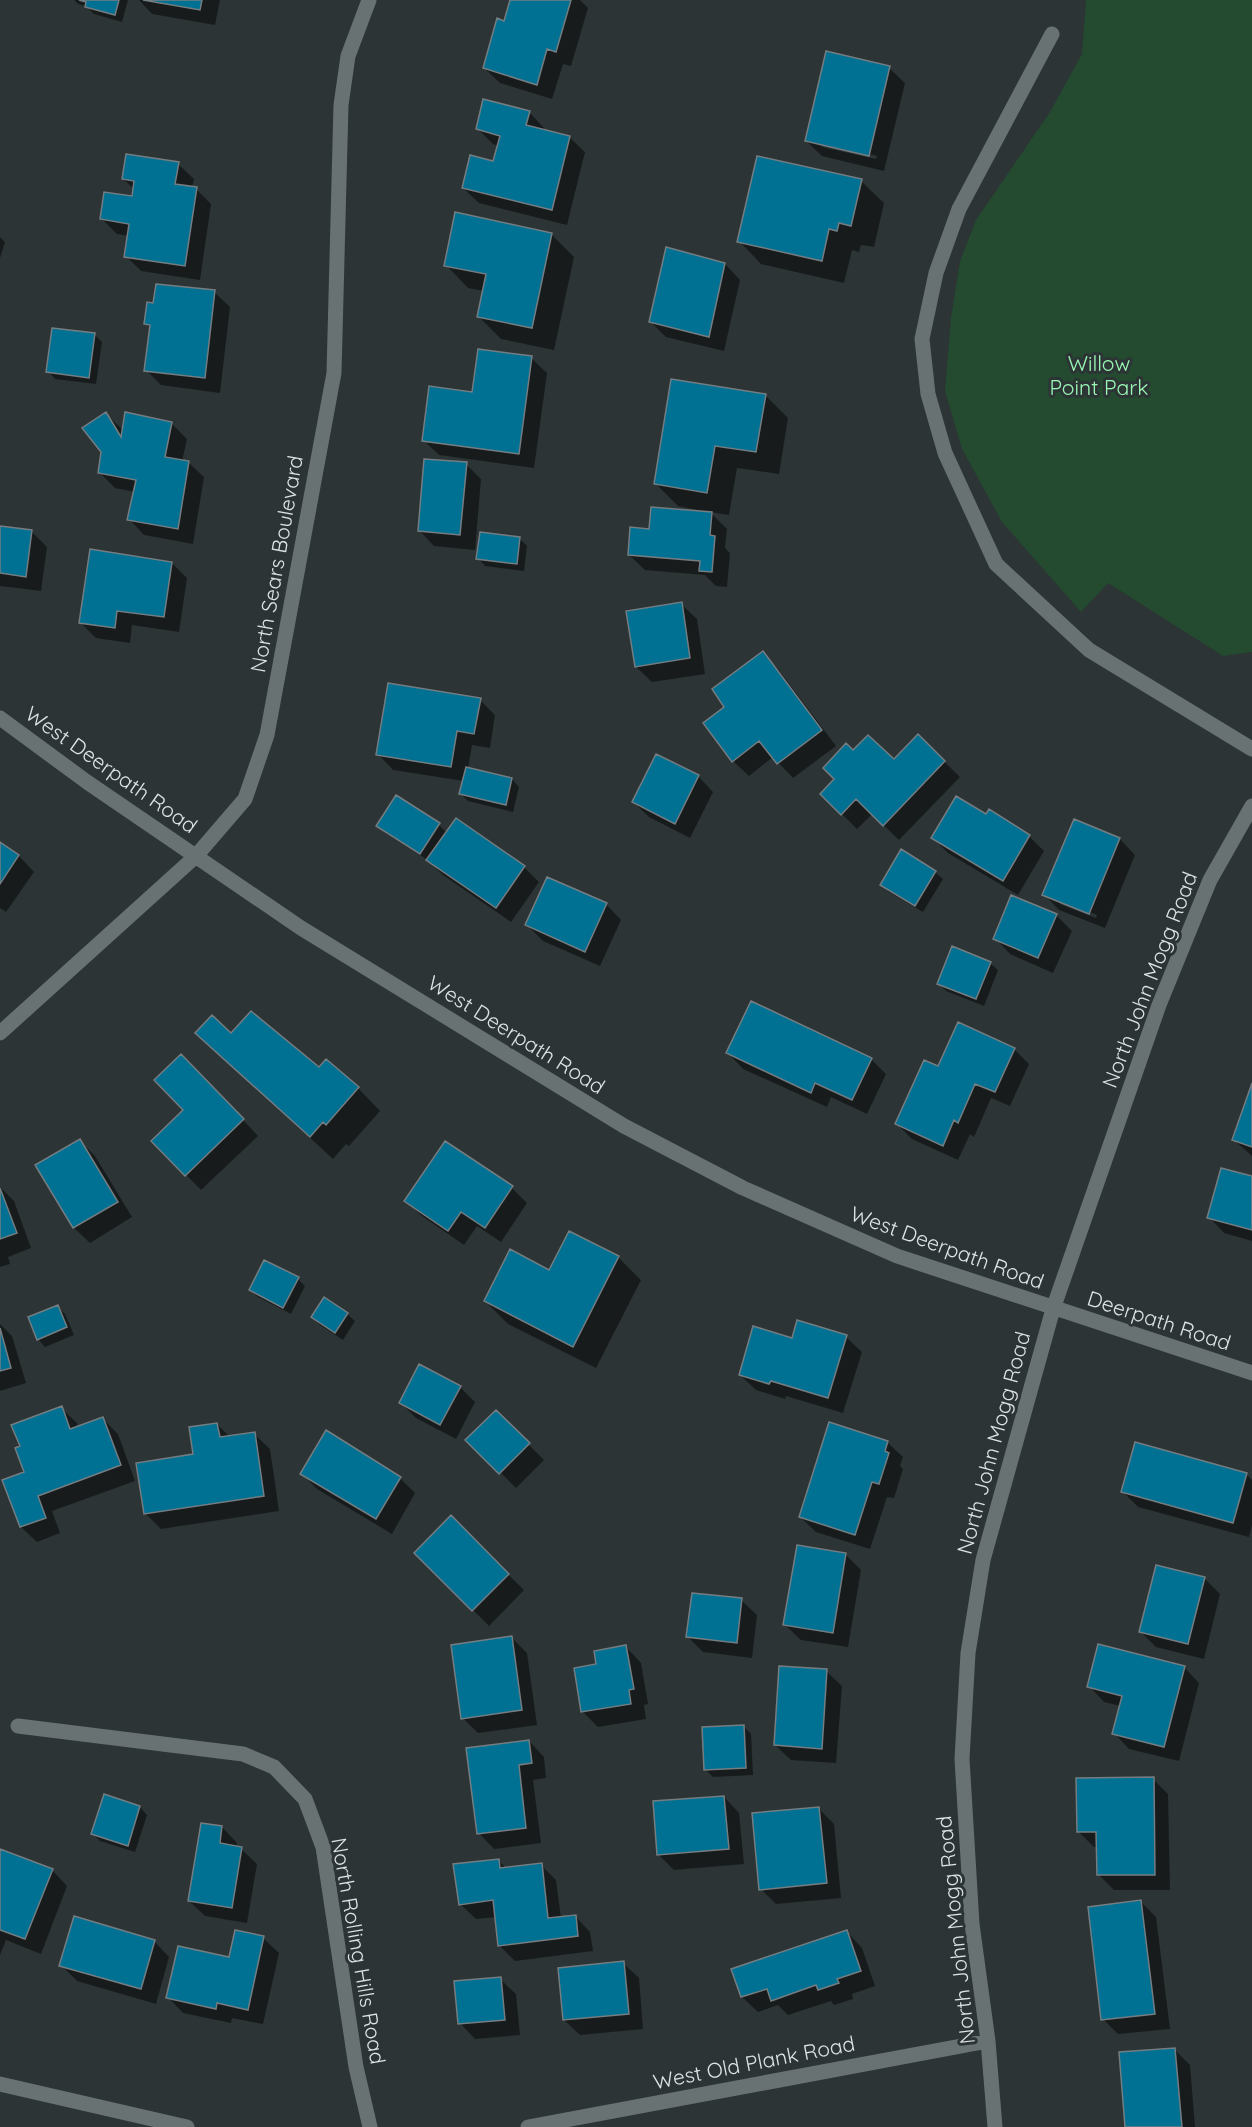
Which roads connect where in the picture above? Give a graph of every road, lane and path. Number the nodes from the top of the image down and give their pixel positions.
1 (369, 0) edge
2 (1052, 34) dead end
3 (0, 718) edge
4 (1252, 749) edge
5 (1252, 806) edge
6 (196, 856) junction
7 (0, 1033) edge
8 (1053, 1309) junction
9 (1252, 1373) edge
10 (18, 1726) dead end
11 (988, 2041) junction
12 (0, 2084) edge
13 (187, 2127) edge
14 (370, 2127) edge
15 (528, 2127) edge
16 (995, 2127) edge

1 - 6 street, North Sears Boulevard
2 - 4 street
3 - 6 street, West Deerpath Road
5 - 8 street, North John Mogg Road
6 - 7 street, North Sears Boulevard
6 - 8 street, West Deerpath Road
8 - 9 street, Deerpath Road
8 - 11 street, North John Mogg Road
10 - 14 street, North Rolling Hills Road
11 - 15 street, West Old Plank Road
11 - 16 street, North John Mogg Road
12 - 13 street

